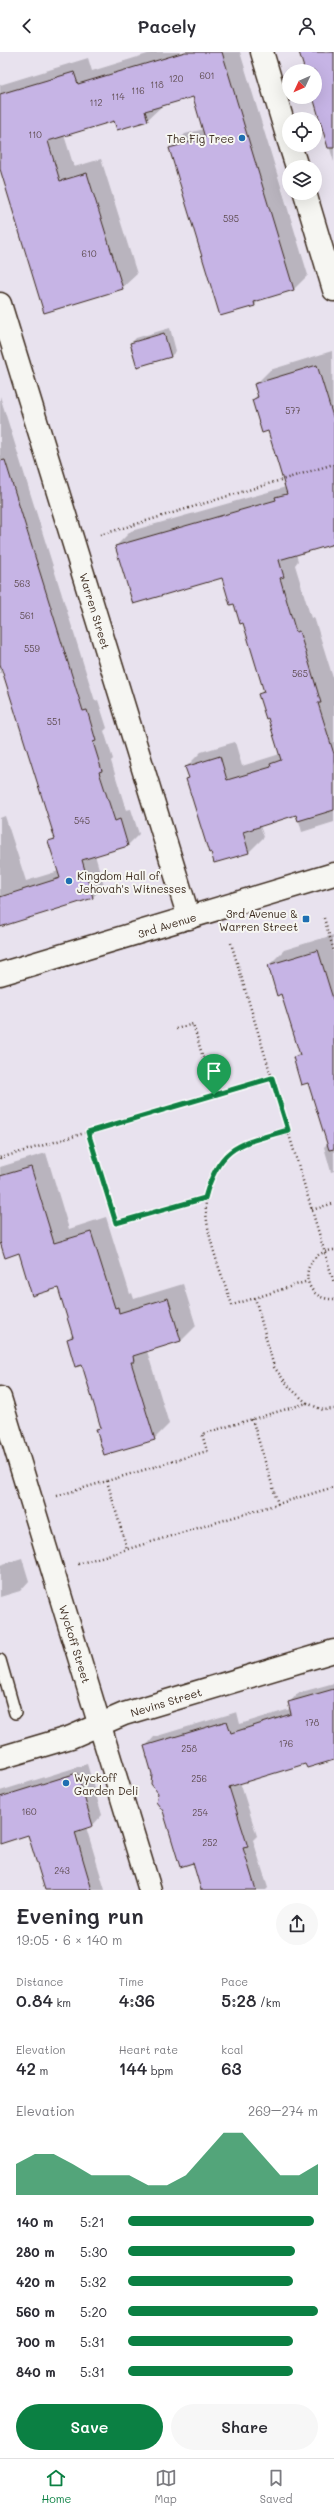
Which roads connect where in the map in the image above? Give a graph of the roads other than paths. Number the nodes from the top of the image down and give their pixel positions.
1 (262, 52) edge
2 (282, 119) edge
3 (307, 200) edge
4 (334, 290) edge
5 (0, 304) edge
6 (334, 874) edge
7 (189, 918) junction
8 (0, 974) edge
9 (0, 1398) edge
10 (334, 1651) edge
11 (0, 1660) edge
12 (15, 1713) dead end
13 (100, 1725) junction
14 (0, 1758) edge
15 (150, 1890) edge

1 - 2 street
3 - 4 street
5 - 7 street, Warren Street
6 - 7 street, 3rd Avenue
7 - 8 street, 3rd Avenue
9 - 13 street, Wyckoff Street
10 - 13 street, Nevins Street
11 - 12 lane
13 - 14 street, Nevins Street
13 - 15 street, Wyckoff Street

